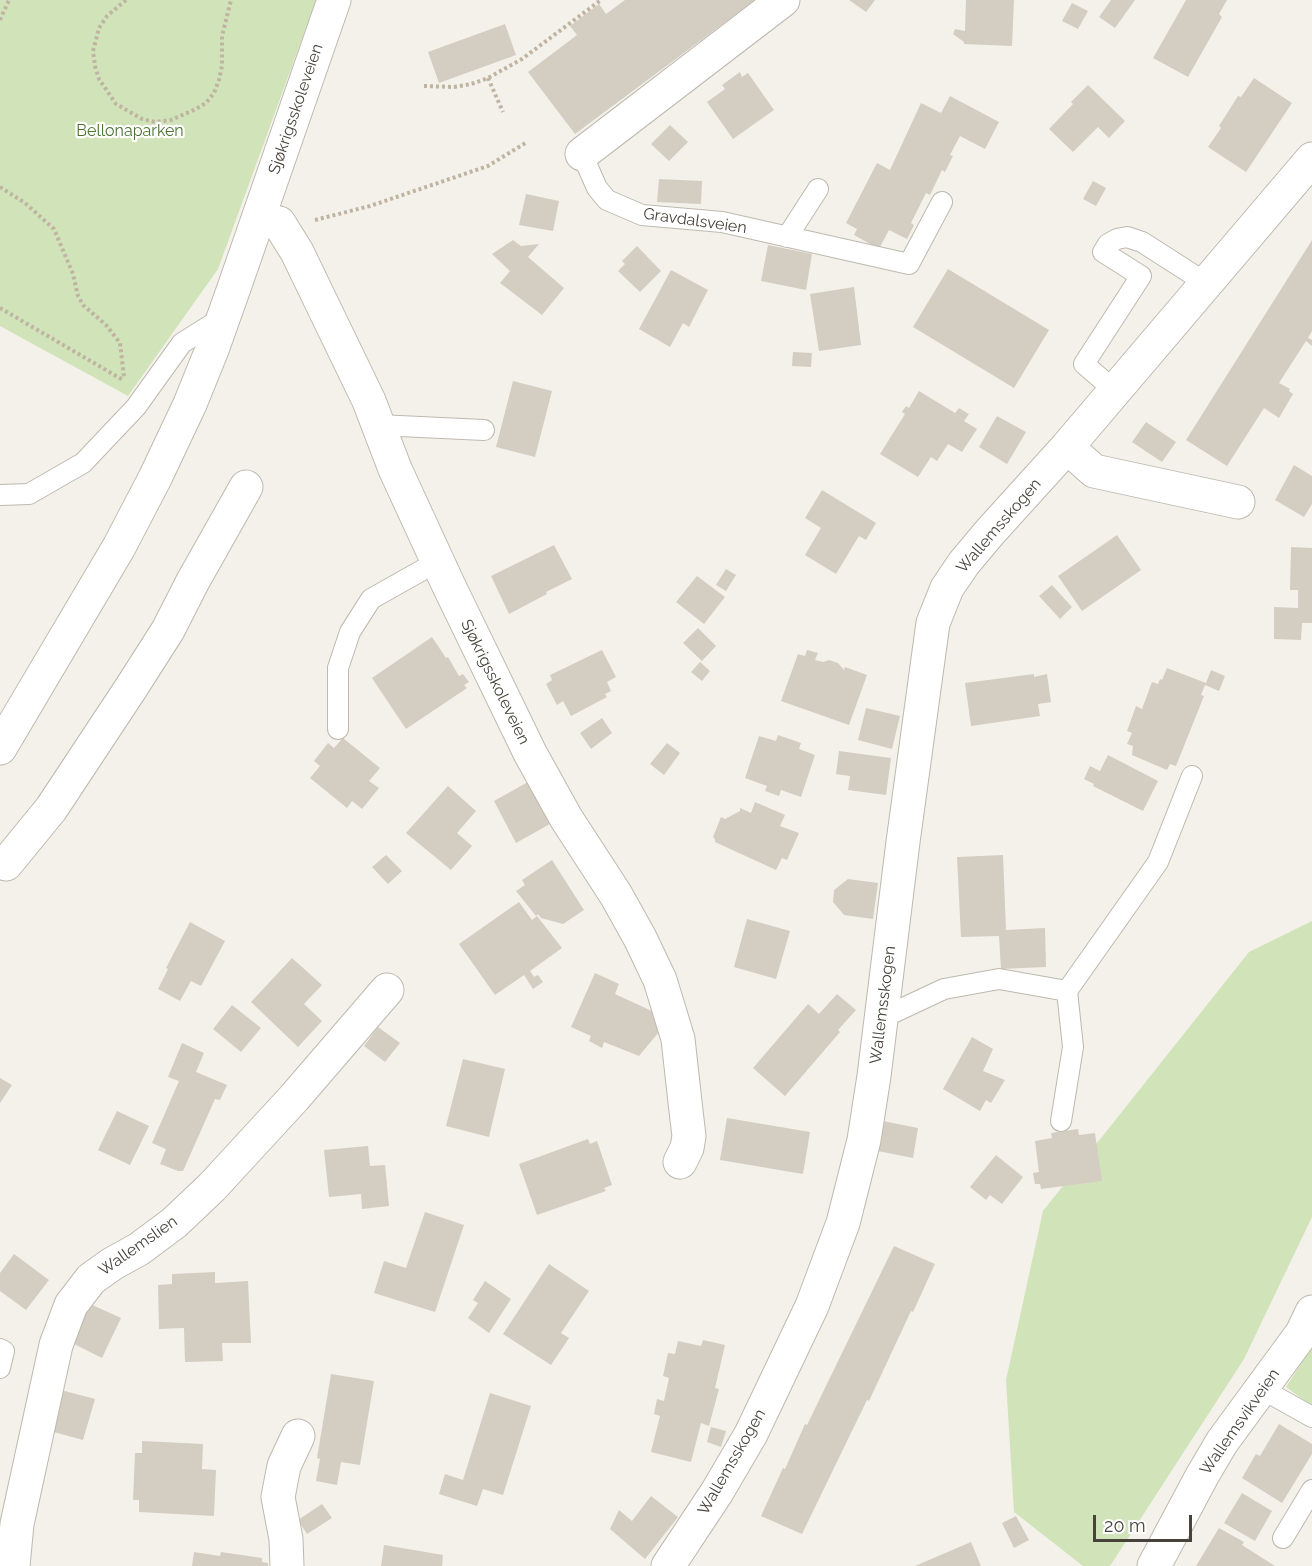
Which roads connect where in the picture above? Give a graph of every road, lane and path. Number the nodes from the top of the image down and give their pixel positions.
1 (9, 0) edge
2 (126, 0) edge
3 (231, 0) edge
4 (334, 0) edge
5 (601, 0) edge
6 (783, 0) edge
7 (0, 20) edge
8 (488, 78) junction
9 (424, 86) dead end
10 (503, 112) dead end
11 (527, 142) dead end
12 (582, 154) joint
13 (1312, 159) edge
14 (0, 187) edge
15 (818, 189) dead end
16 (942, 202) dead end
17 (269, 220) junction
18 (787, 237) junction
19 (1206, 283) junction
20 (0, 308) edge
21 (224, 316) junction
22 (124, 380) junction
23 (1114, 390) junction
24 (145, 393) junction
25 (378, 425) junction
26 (484, 430) dead end
27 (1067, 447) junction
28 (246, 487) dead end
29 (0, 495) edge
30 (1238, 501) dead end
31 (434, 551) junction
32 (338, 729) dead end
33 (1, 744) edge
34 (1192, 776) dead end
35 (2, 867) edge
36 (387, 990) dead end
37 (1066, 991) junction
38 (882, 1018) junction
39 (1061, 1121) dead end
40 (680, 1162) dead end
41 (1312, 1312) edge
42 (0, 1349) edge
43 (0, 1368) edge
44 (1262, 1389) junction
45 (1312, 1417) edge
46 (298, 1436) dead end
47 (1312, 1490) edge
48 (1284, 1538) dead end
49 (13, 1566) edge
50 (287, 1566) edge
51 (668, 1566) edge
52 (1154, 1566) edge

1 - 7 path
2 - 3 path
4 - 17 street, Sjøkrigsskoleveien
5 - 8 path
6 - 12 street, Gravdalsveien
8 - 9 path
8 - 10 path
11 - 17 path
12 - 18 lane, Gravdalsveien
13 - 19 street, Wallemsskogen
14 - 22 path
15 - 18 lane
16 - 18 lane, Gravdalsveien
17 - 21 street, Sjøkrigsskoleveien
17 - 25 street, Sjøkrigsskoleveien
19 - 23 street, Wallemsskogen
19 - 23 lane
20 - 22 path
21 - 24 lane
21 - 33 street, Sjøkrigsskoleveien
22 - 24 path
23 - 27 street, Wallemsskogen
24 - 29 lane
25 - 26 lane
25 - 31 street, Sjøkrigsskoleveien
27 - 30 street
27 - 38 street, Wallemsskogen
28 - 35 street
31 - 32 lane
31 - 40 street, Sjøkrigsskoleveien
34 - 37 lane
36 - 49 street, Wallemslien
37 - 38 lane
37 - 39 lane
38 - 51 street, Wallemsskogen
41 - 44 street, Wallemsvikveien
42 - 43 lane
44 - 45 lane
44 - 52 street, Wallemsvikveien
46 - 50 street
47 - 48 lane

